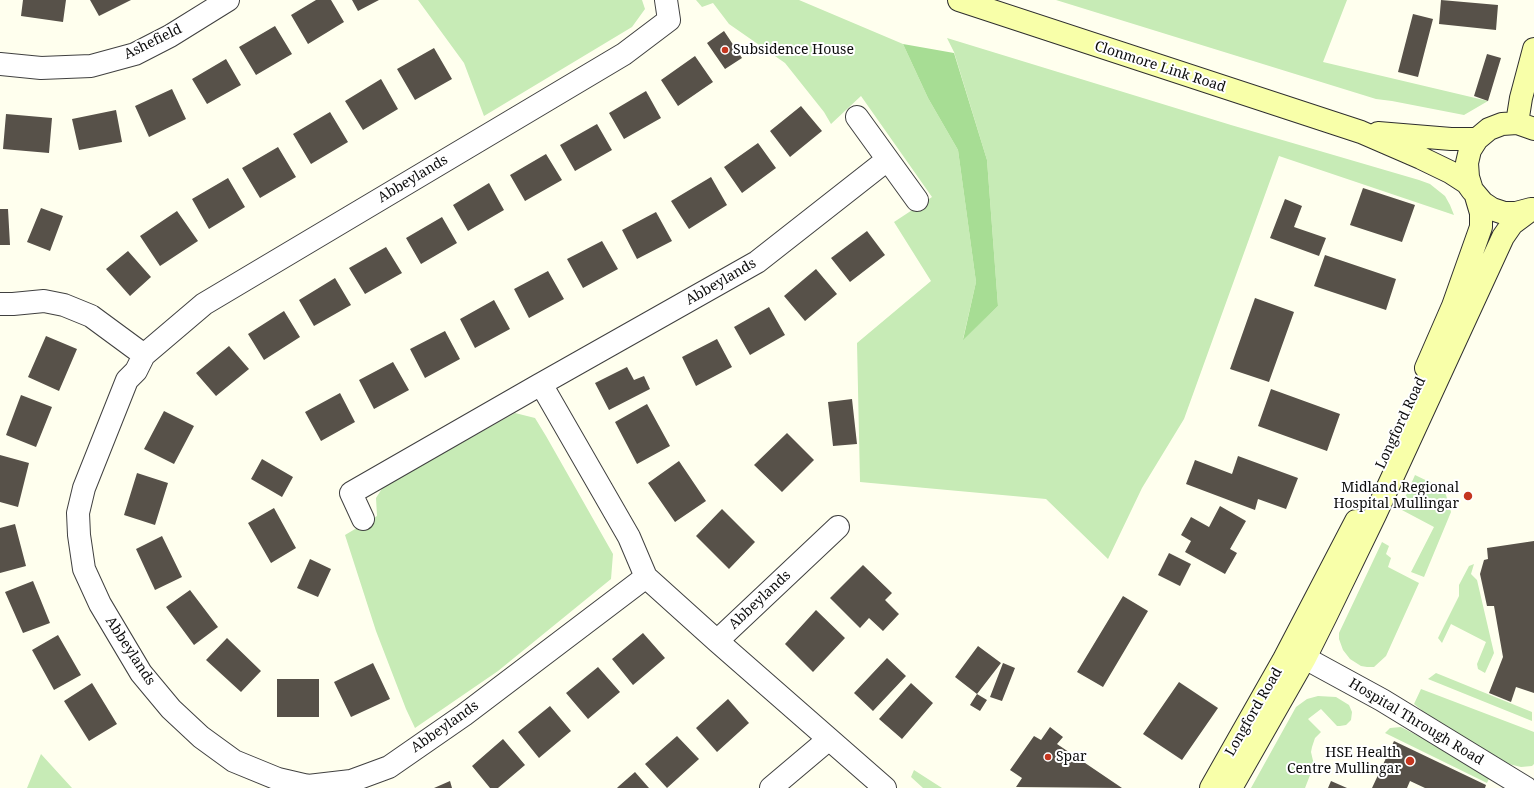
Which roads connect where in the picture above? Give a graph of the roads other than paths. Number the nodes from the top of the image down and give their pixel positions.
1 (228, 0) edge
2 (666, 0) edge
3 (960, 0) edge
4 (1534, 49) edge
5 (0, 64) edge
6 (857, 117) dead end
7 (1526, 126) edge
8 (1361, 132) junction
9 (1477, 139) junction
10 (887, 160) junction
11 (1474, 193) junction
12 (916, 200) dead end
13 (1533, 208) edge
14 (0, 304) edge
15 (144, 355) junction
16 (541, 384) junction
17 (363, 519) dead end
18 (838, 527) dead end
19 (646, 577) junction
20 (717, 641) junction
21 (1306, 655) junction
22 (1249, 721) junction
23 (829, 739) junction
24 (771, 788) edge
25 (885, 788) edge
26 (1211, 788) edge
27 (1231, 788) edge
28 (1526, 788) edge

1 - 5 street, Ashefield
2 - 15 street, Abbeylands
3 - 8 street, Clonmore Link Road
4 - 7 street
6 - 10 street
7 - 9 street
8 - 9 street, Clonmore Link Road
8 - 11 street, Clonmore Link Road
9 - 11 street, Longford Road
10 - 12 street
10 - 16 street, Abbeylands
11 - 13 street, Clonmore Link Road
11 - 22 street, Longford Road
13 - 21 street
14 - 15 street
15 - 19 street, Abbeylands
16 - 17 street, Abbeylands
16 - 19 street, Abbeylands
18 - 20 street, Abbeylands
19 - 20 street, Abbeylands
20 - 23 street, Abbeylands
21 - 22 street
21 - 27 street
21 - 28 street, Hospital Through Road
22 - 26 street, Longford Road
23 - 24 street
23 - 25 street, Abbeylands

